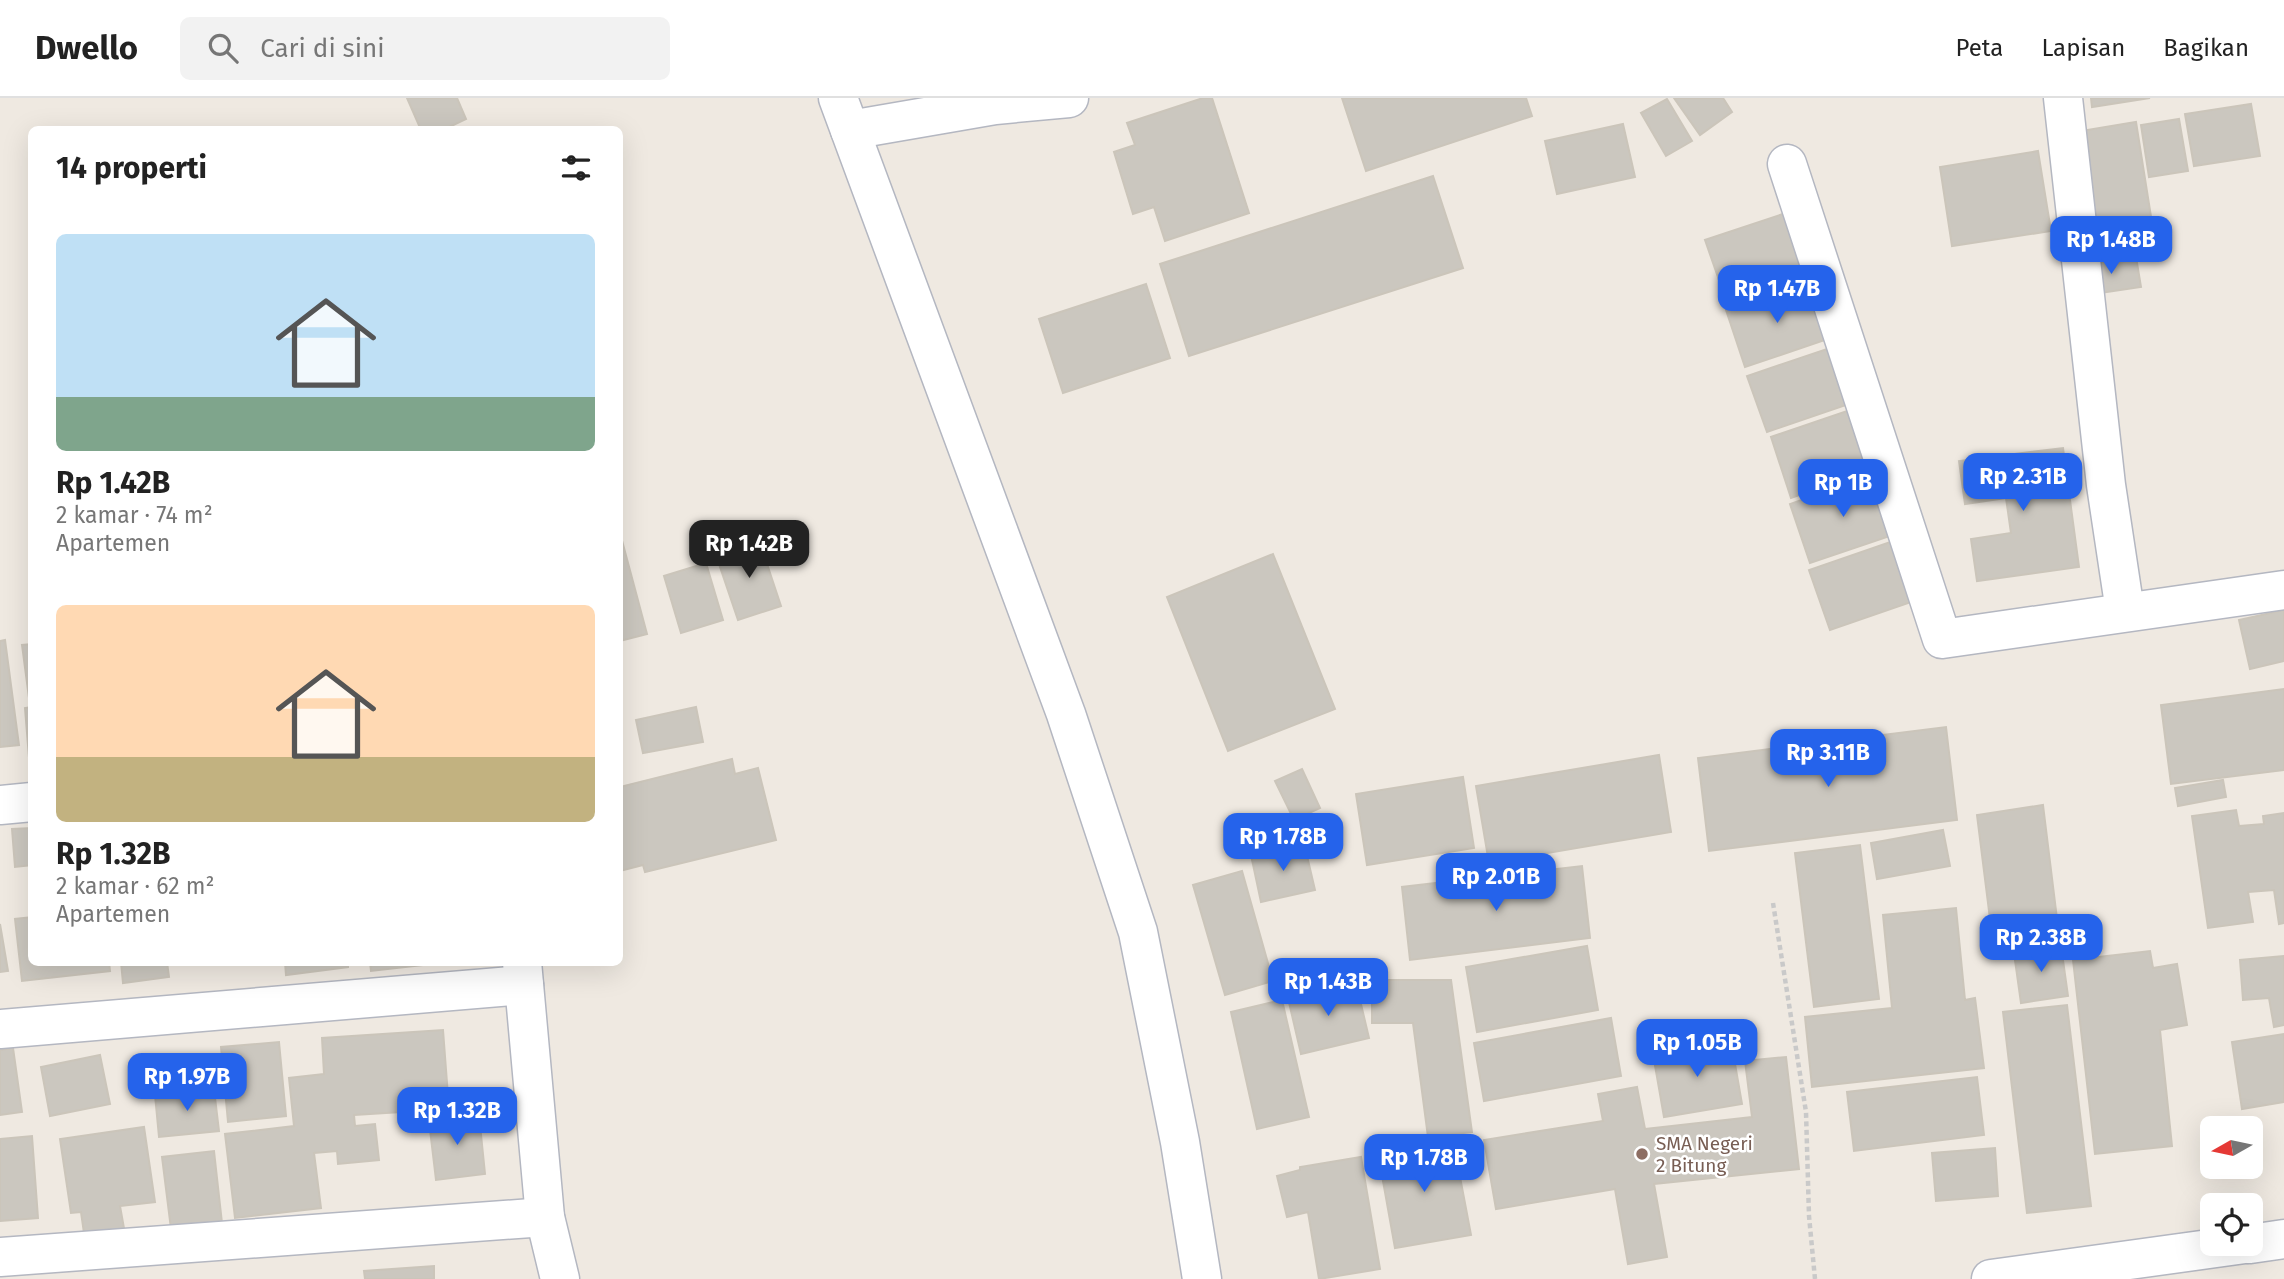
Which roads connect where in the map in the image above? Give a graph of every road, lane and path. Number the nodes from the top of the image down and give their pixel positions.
1 (1069, 98) edge
2 (2063, 98) edge
3 (926, 106) edge
4 (844, 114) edge
5 (1787, 164) dead end
6 (2284, 590) edge
7 (2125, 611) junction
8 (28, 802) edge
9 (0, 805) edge
10 (1773, 903) dead end
11 (523, 974) edge
12 (0, 1029) edge
13 (545, 1217) junction
14 (2284, 1239) edge
15 (2263, 1242) edge
16 (2200, 1252) edge
17 (0, 1257) edge
18 (2051, 1275) edge
19 (560, 1279) edge
20 (1202, 1279) edge
21 (1815, 1279) edge
22 (1991, 1279) edge

1 - 3 street
2 - 7 street
3 - 4 street
4 - 20 street
5 - 7 street
6 - 7 street
8 - 9 street
10 - 21 path
11 - 12 street
11 - 13 street
13 - 17 street
13 - 19 street
14 - 15 street
16 - 18 street
18 - 22 street

